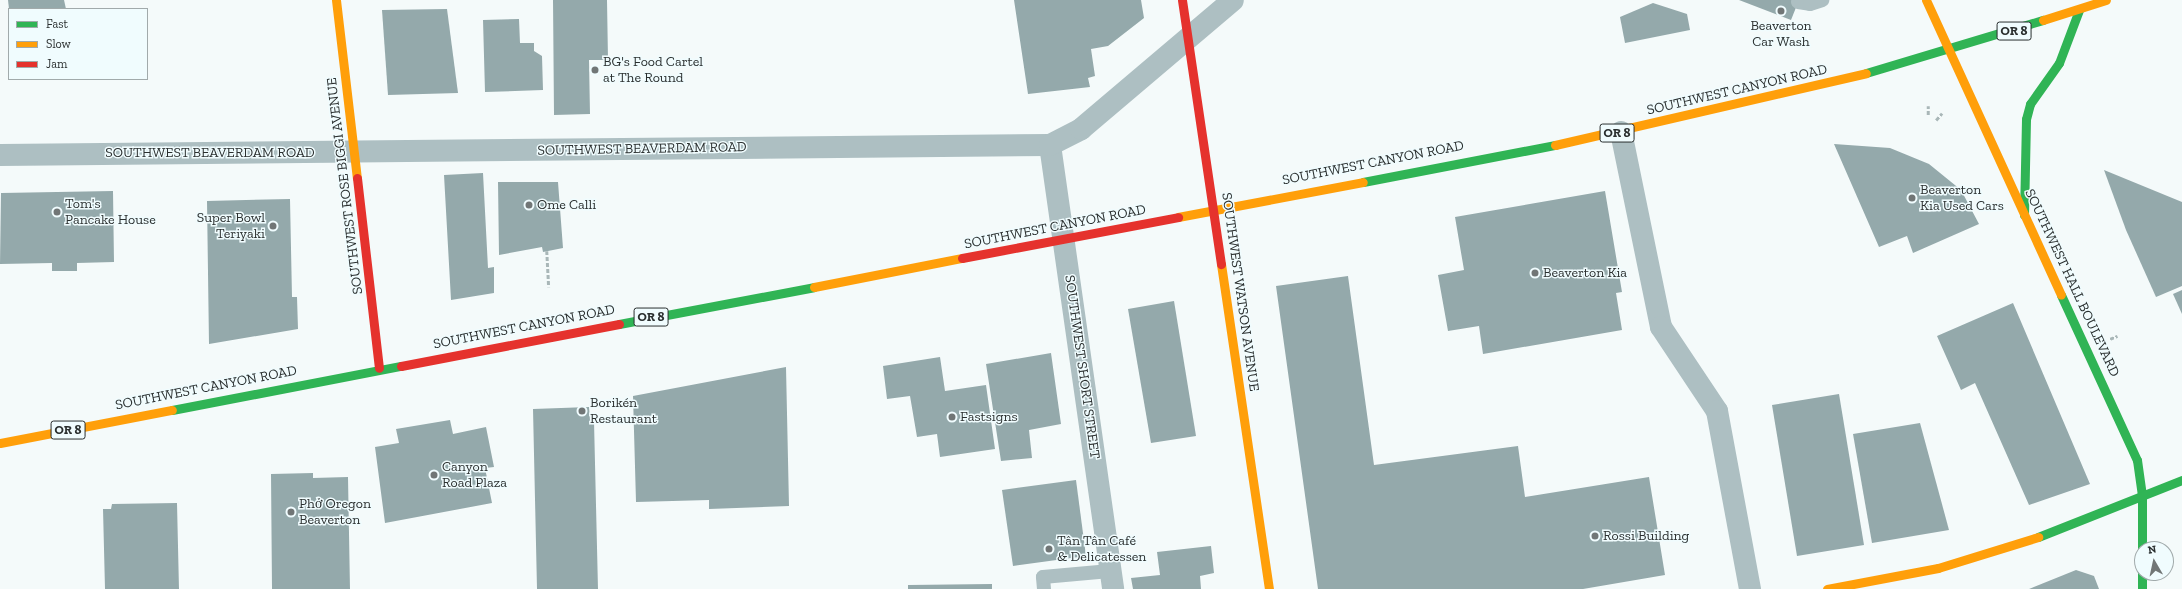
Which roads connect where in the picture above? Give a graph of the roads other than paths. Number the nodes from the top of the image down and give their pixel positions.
1 (336, 0) edge
2 (1182, 0) edge
3 (1233, 0) edge
4 (1822, 0) edge
5 (1926, 0) edge
6 (2106, 0) edge
7 (1798, 2) dead end
8 (2079, 10) junction
9 (1188, 37) junction
10 (1949, 51) junction
11 (1621, 132) junction
12 (1050, 145) junction
13 (355, 153) junction
14 (0, 155) edge
15 (1214, 209) junction
16 (2024, 215) junction
17 (1064, 239) junction
18 (379, 368) junction
19 (0, 443) edge
20 (2182, 480) edge
21 (2142, 496) junction
22 (1112, 580) edge
23 (1044, 589) edge
24 (1269, 589) edge
25 (1750, 589) edge
26 (1827, 589) edge
27 (2142, 589) edge

1 - 13 main road, SOUTHWEST ROSE BIGGI AVENUE
2 - 9 main road, SOUTHWEST WATSON AVENUE
3 - 9 street, SOUTHWEST BEAVERDAM ROAD
4 - 7 lane
5 - 10 main road, SOUTHWEST HALL BOULEVARD
6 - 8 main road, SOUTHWEST CANYON ROAD / OR 8
8 - 10 main road, SOUTHWEST CANYON ROAD / OR 8
8 - 16 main road
9 - 12 street, SOUTHWEST BEAVERDAM ROAD
9 - 15 main road, SOUTHWEST WATSON AVENUE
10 - 11 main road, SOUTHWEST CANYON ROAD / OR 8
10 - 16 main road, SOUTHWEST HALL BOULEVARD
11 - 15 main road, SOUTHWEST CANYON ROAD / OR 8
11 - 25 street
12 - 13 street, SOUTHWEST BEAVERDAM ROAD
12 - 17 street, SOUTHWEST SHORT STREET
13 - 14 street, SOUTHWEST BEAVERDAM ROAD
13 - 18 main road, SOUTHWEST ROSE BIGGI AVENUE
15 - 17 main road, SOUTHWEST CANYON ROAD / OR 8
15 - 24 main road, SOUTHWEST WATSON AVENUE
16 - 21 main road, SOUTHWEST HALL BOULEVARD
17 - 18 main road, SOUTHWEST CANYON ROAD / OR 8
17 - 22 street, SOUTHWEST SHORT STREET
18 - 19 main road, SOUTHWEST CANYON ROAD / OR 8
20 - 21 main road
21 - 26 main road
21 - 27 main road, SOUTHWEST HALL BOULEVARD
22 - 23 lane

